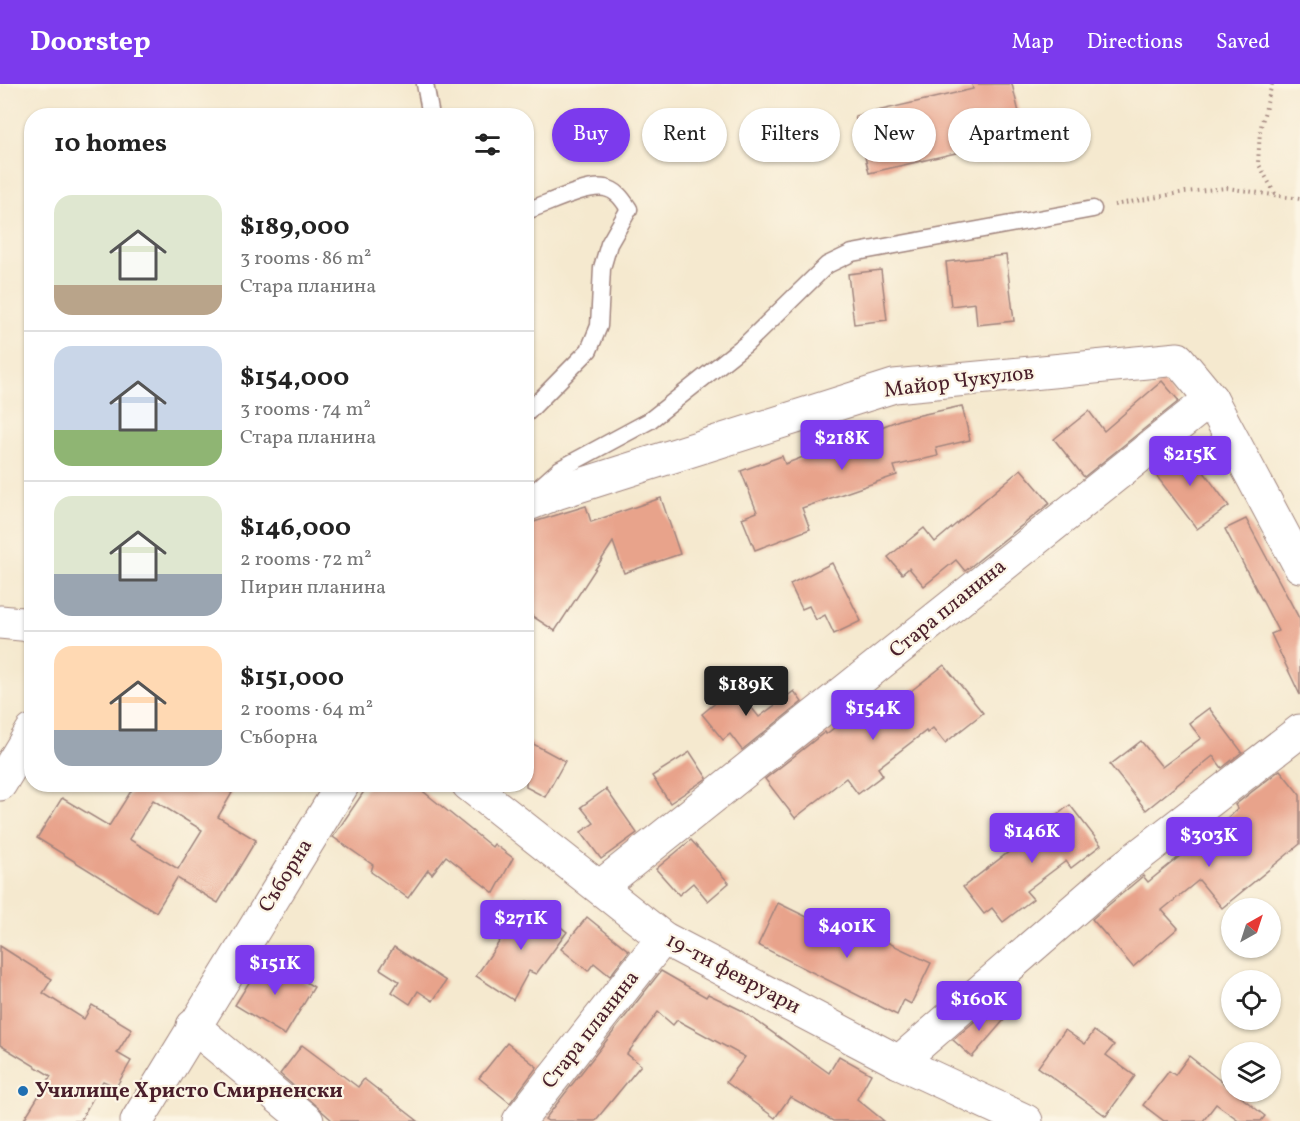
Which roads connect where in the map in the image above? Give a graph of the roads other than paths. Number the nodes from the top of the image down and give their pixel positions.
1 (426, 84) edge
2 (430, 108) edge
3 (534, 209) edge
4 (1093, 209) road end
5 (1211, 399) junction
6 (534, 406) edge
7 (534, 493) edge
8 (534, 502) edge
9 (1300, 566) edge
10 (0, 622) edge
11 (24, 624) edge
12 (1300, 731) edge
13 (24, 744) edge
14 (0, 784) edge
15 (338, 792) edge
16 (478, 792) edge
17 (600, 886) junction
18 (663, 938) junction
19 (193, 1026) junction
20 (899, 1062) junction
21 (137, 1121) edge
22 (308, 1121) edge
23 (519, 1121) edge
24 (1026, 1121) edge

1 - 2 lane
3 - 6 lane
4 - 7 lane
5 - 8 street, Майор Чукулов
5 - 9 street
5 - 17 street, Стара планина
10 - 11 street
12 - 20 street
13 - 14 street
15 - 19 street, Съборна
16 - 17 street, 19-ти февруари
17 - 18 street, 19-ти февруари
18 - 20 street, 19-ти февруари
18 - 23 street, Стара планина
19 - 21 street, Съборна
19 - 22 street
20 - 24 street, 19-ти февруари

